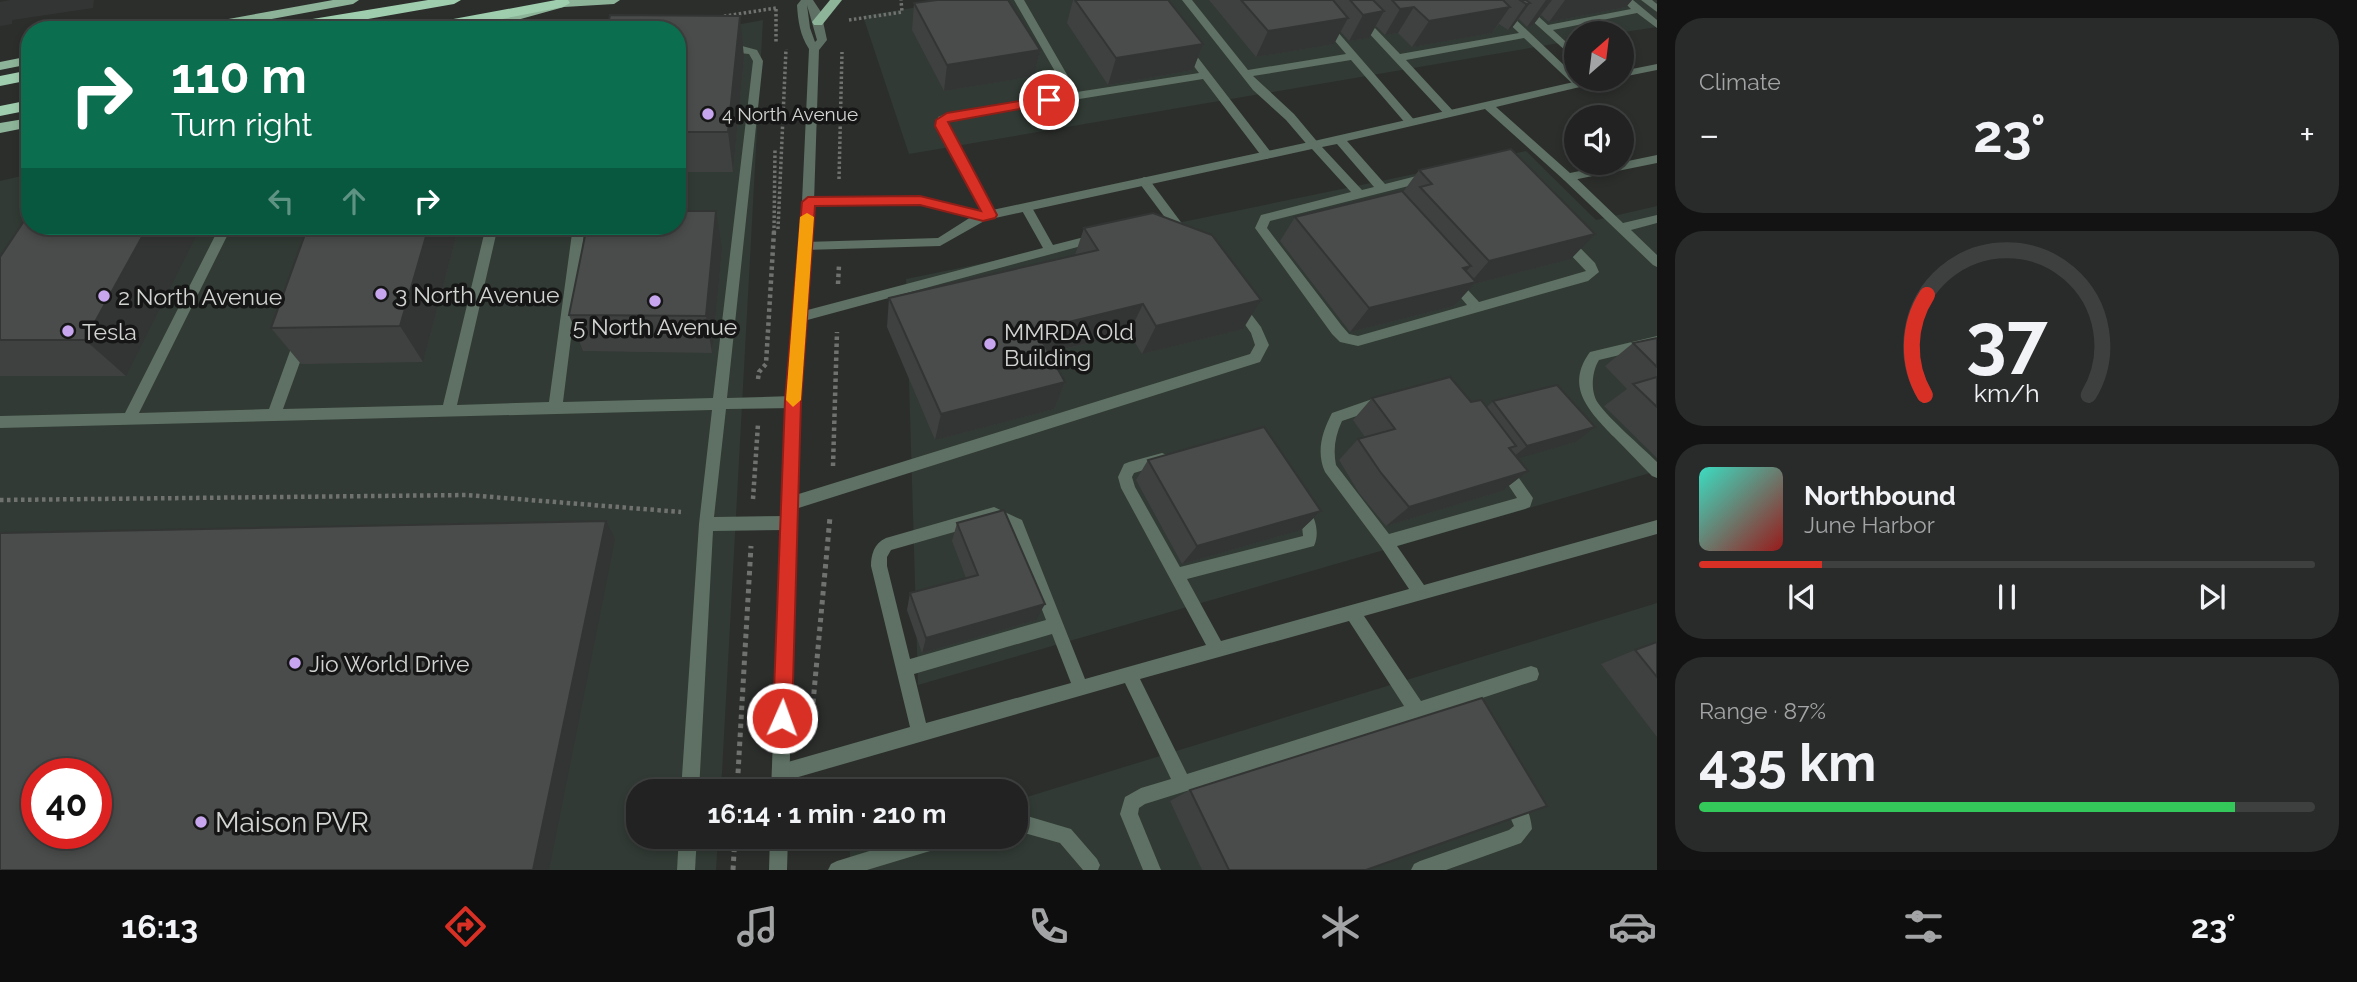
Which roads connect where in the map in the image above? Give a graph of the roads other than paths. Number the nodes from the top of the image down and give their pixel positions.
1 (353, 0) edge
2 (454, 0) edge
3 (614, 0) edge
4 (807, 0) edge
5 (836, 0) edge
6 (1019, 0) edge
7 (1187, 0) edge
8 (1306, 0) edge
9 (1343, 0) edge
10 (1489, 0) edge
11 (1514, 0) edge
12 (1627, 0) edge
13 (1646, 0) edge
14 (563, 3) junction
15 (1657, 9) edge
16 (1639, 10) junction
17 (239, 21) edge
18 (327, 21) edge
19 (468, 21) edge
20 (498, 21) edge
21 (818, 22) junction
22 (1657, 25) edge
23 (1545, 29) junction
24 (1526, 35) junction
25 (1181, 43) edge
26 (1400, 46) dead end
27 (1564, 46) edge
28 (716, 49) edge
29 (814, 49) junction
30 (1354, 56) junction
31 (1410, 56) junction
32 (1398, 58) junction
33 (21, 62) edge
34 (0, 66) edge
35 (1657, 67) edge
36 (1564, 70) edge
37 (1634, 72) edge
38 (1245, 74) junction
39 (1206, 75) junction
40 (21, 77) edge
41 (0, 81) edge
42 (1564, 87) edge
43 (1074, 96) junction
44 (1486, 104) junction
45 (21, 108) edge
46 (0, 111) edge
47 (1450, 113) junction
48 (1411, 122) junction
49 (21, 124) edge
50 (0, 128) edge
51 (1339, 139) junction
52 (1314, 145) junction
53 (1267, 155) junction
54 (1657, 159) edge
55 (1568, 177) junction
56 (1144, 181) junction
57 (1373, 193) junction
58 (808, 202) junction
59 (1026, 207) junction
60 (987, 216) junction
61 (1657, 219) edge
62 (1620, 228) junction
63 (1110, 234) edge
64 (221, 235) edge
65 (490, 235) edge
66 (578, 235) edge
67 (805, 246) junction
68 (1195, 248) edge
69 (1049, 250) junction
70 (1657, 262) edge
71 (1442, 269) edge
72 (1226, 290) edge
73 (1477, 308) junction
74 (800, 317) junction
75 (305, 328) edge
76 (1657, 341) edge
77 (1392, 399) edge
78 (793, 401) junction
79 (721, 403) junction
80 (555, 408) junction
81 (449, 410) junction
82 (274, 415) junction
83 (129, 418) junction
84 (0, 422) edge
85 (1492, 451) edge
86 (1181, 454) edge
87 (1657, 472) edge
88 (1291, 495) edge
89 (789, 504) junction
90 (707, 519) junction
91 (788, 523) junction
92 (1657, 527) edge
93 (1387, 542) junction
94 (1176, 575) junction
95 (1420, 593) junction
96 (1352, 612) junction
97 (1056, 625) junction
98 (1217, 650) junction
99 (905, 669) junction
100 (1129, 674) junction
101 (1531, 674) dead end
102 (1081, 688) junction
103 (1452, 700) junction
104 (1417, 711) junction
105 (920, 732) junction
106 (1473, 735) edge
107 (781, 774) junction
108 (691, 779) edge
109 (781, 779) edge
110 (1501, 783) edge
111 (1183, 784) junction
112 (1028, 825) edge
113 (687, 849) edge
114 (779, 849) edge
115 (907, 849) edge
116 (1091, 865) dead end
117 (686, 870) edge
118 (778, 870) edge
119 (837, 870) edge
120 (1152, 870) edge
121 (1420, 870) edge

1 - 17 main road
2 - 18 highway
3 - 14 main road
4 - 21 street
4 - 29 street
5 - 21 main road
6 - 43 street
7 - 38 street
8 - 30 street
9 - 32 street
10 - 24 street
11 - 23 street
12 - 16 street
13 - 15 street
14 - 19 highway
14 - 20 main road
16 - 22 street
16 - 23 street
21 - 29 street
23 - 27 street
24 - 31 street
24 - 36 street
25 - 39 street
26 - 31 street
28 - 79 street
29 - 58 street
30 - 38 street
30 - 48 street
31 - 32 street
32 - 47 street
33 - 34 main road
35 - 37 street
38 - 52 street
39 - 43 street
39 - 53 street
40 - 41 highway
42 - 44 street
43 - 60 street
44 - 47 street
44 - 55 street
45 - 46 highway
47 - 48 street
48 - 51 street
49 - 50 main road
51 - 52 street
51 - 57 street
52 - 53 street
52 - 57 street
53 - 56 street
54 - 55 street
55 - 62 street
56 - 59 street
56 - 68 street
57 - 73 street
57 - 73 street
58 - 60 street
58 - 67 street
59 - 60 street
59 - 69 street
60 - 67 street
61 - 62 street
62 - 70 street
63 - 69 street
64 - 83 street
65 - 81 street
66 - 80 street
67 - 74 street
69 - 74 street
71 - 73 street
72 - 89 street
74 - 78 street
75 - 82 street
76 - 87 street
77 - 93 street
78 - 79 street
78 - 89 street
79 - 80 street
79 - 90 street
80 - 81 street
81 - 82 street
82 - 83 street
83 - 84 street
85 - 93 street
86 - 94 street
88 - 94 street
89 - 91 street
90 - 91 street
90 - 108 street
91 - 107 street
92 - 95 street
93 - 95 street
94 - 98 street
95 - 96 street
96 - 98 street
96 - 104 street
97 - 99 street
97 - 99 street
97 - 102 street
98 - 100 street
99 - 105 street
100 - 102 street
100 - 111 street
101 - 103 street
102 - 105 street
103 - 104 street
103 - 106 street
104 - 111 street
105 - 107 street
107 - 109 street
110 - 121 street
111 - 120 street
112 - 116 street
113 - 117 street
114 - 118 street
115 - 119 street

